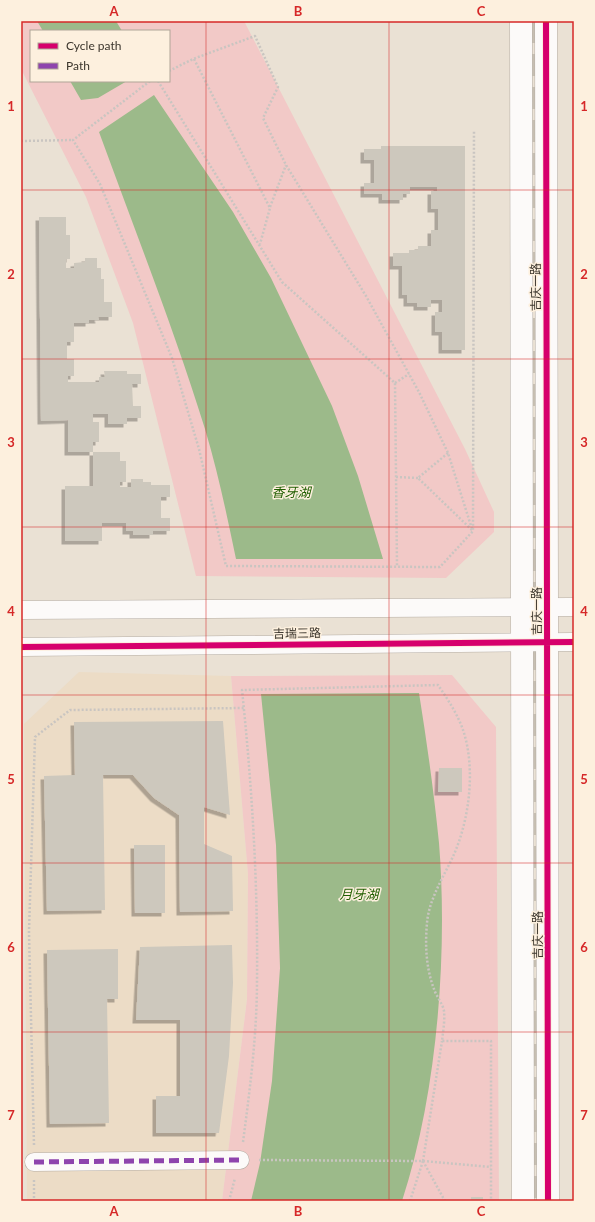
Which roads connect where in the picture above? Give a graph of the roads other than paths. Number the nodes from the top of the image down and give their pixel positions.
1 (521, 21) edge
2 (546, 21) edge
3 (522, 607) junction
4 (547, 607) junction
5 (574, 607) edge
6 (21, 610) edge
7 (522, 642) junction
8 (547, 642) junction
9 (574, 642) edge
10 (21, 647) edge
11 (247, 1160) road end
12 (34, 1162) road end
13 (523, 1201) edge
14 (548, 1201) edge

1 - 3 street, 吉庆一路
2 - 4 street, 吉庆一路
3 - 4 street, 吉瑞三路
3 - 6 street, 吉瑞三路
3 - 7 street, 吉庆一路
4 - 5 street, 吉瑞三路
4 - 8 street, 吉庆一路
7 - 8 street, 吉瑞三路
7 - 10 street, 吉瑞三路
7 - 13 street, 吉庆一路
8 - 9 street, 吉瑞三路
8 - 14 street, 吉庆一路
11 - 12 street

